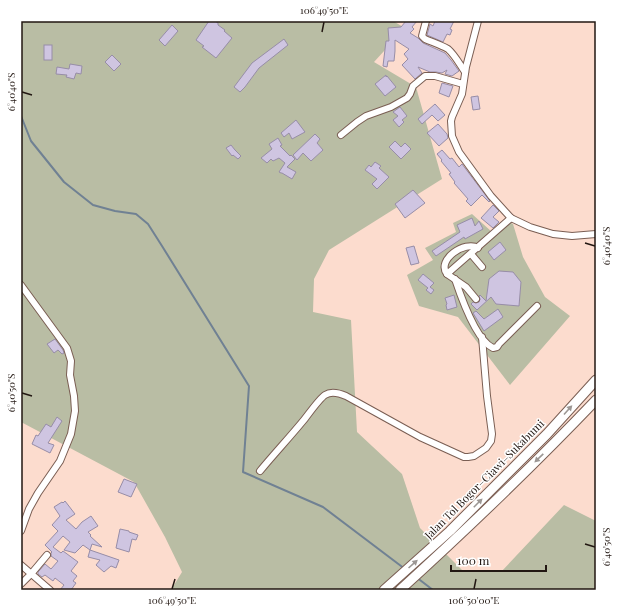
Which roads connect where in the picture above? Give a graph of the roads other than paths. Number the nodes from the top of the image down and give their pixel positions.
1 (426, 21) edge
2 (478, 21) edge
3 (465, 72) junction
4 (463, 84) junction
5 (341, 135) dead end
6 (511, 218) junction
7 (596, 234) edge
8 (478, 248) junction
9 (471, 254) junction
10 (482, 266) dead end
11 (447, 274) junction
12 (455, 279) junction
13 (21, 285) edge
14 (476, 299) dead end
15 (536, 306) dead end
16 (482, 337) junction
17 (596, 380) edge
18 (596, 400) edge
19 (260, 471) dead end
20 (21, 531) edge
21 (47, 555) dead end
22 (21, 565) edge
23 (31, 574) junction
24 (21, 584) edge
25 (50, 590) edge
26 (384, 590) edge
27 (400, 590) edge

1 - 3 street
2 - 3 street
3 - 4 street
4 - 5 street
4 - 6 street
6 - 7 street
6 - 8 street
8 - 9 street
8 - 11 street
9 - 10 street
9 - 11 street
11 - 12 street
12 - 14 street
12 - 16 street
13 - 20 street
15 - 16 street
16 - 19 street
26 -> 17 highway, Jalan Tol Bogor–Ciawi–Sukabumi
18 -> 27 highway, Jalan Tol Bogor–Ciawi–Sukabumi
21 - 23 street
22 - 23 street
23 - 24 street
23 - 25 street

